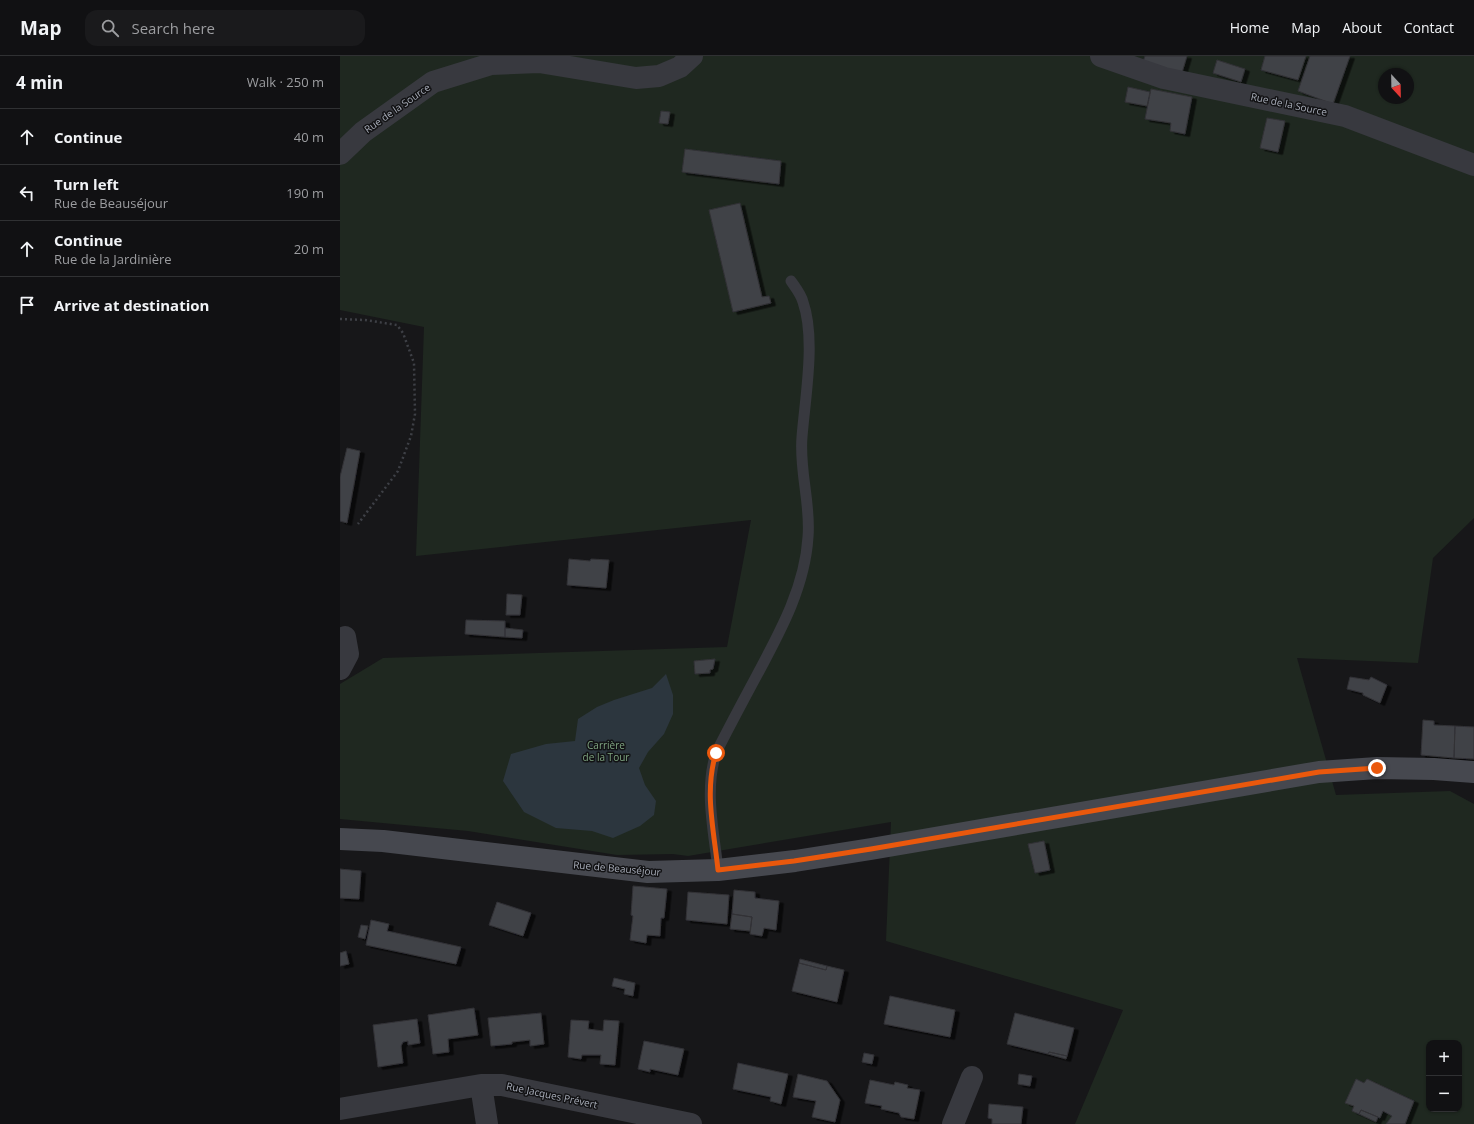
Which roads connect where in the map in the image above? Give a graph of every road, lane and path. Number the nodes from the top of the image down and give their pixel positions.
1 (692, 56) edge
2 (1101, 56) edge
3 (340, 154) edge
4 (1474, 165) edge
5 (791, 281) dead end
6 (340, 319) edge
7 (358, 524) dead end
8 (345, 637) dead end
9 (340, 669) edge
10 (1474, 772) edge
11 (340, 839) edge
12 (718, 870) junction
13 (972, 1077) dead end
14 (481, 1085) junction
15 (340, 1109) edge
16 (487, 1124) edge
17 (691, 1124) edge
18 (954, 1124) edge

1 - 3 street, Rue de la Source
2 - 4 street, Rue de la Source
5 - 12 lane
6 - 7 path
8 - 9 street
10 - 12 street, Rue de Beauséjour
11 - 12 street, Rue de Beauséjour
13 - 18 street
14 - 15 street, Rue Jacques Prévert
14 - 16 street
14 - 17 street, Rue Jacques Prévert

